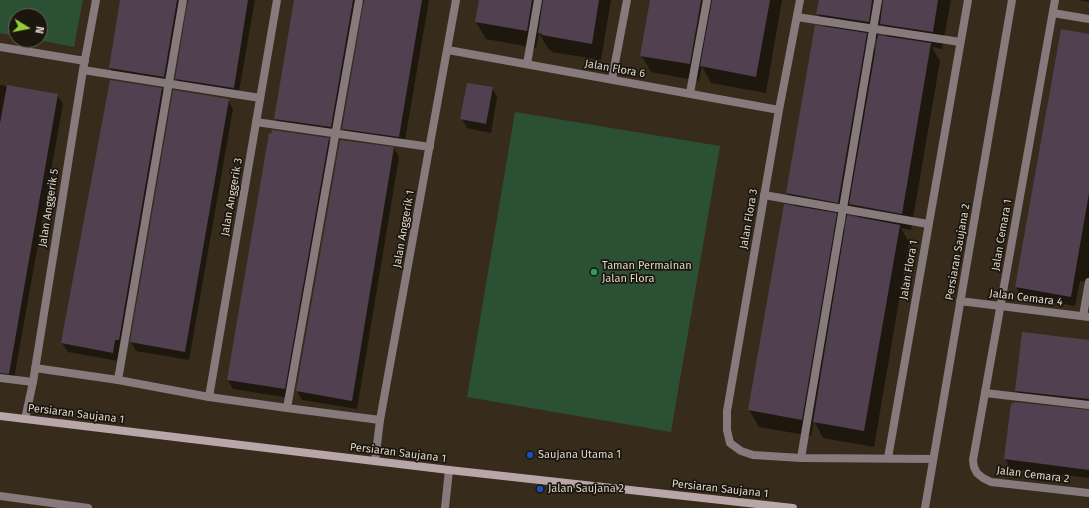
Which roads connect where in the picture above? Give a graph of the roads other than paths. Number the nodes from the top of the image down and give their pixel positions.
1 (96, 0) edge
2 (183, 0) edge
3 (277, 0) edge
4 (359, 0) edge
5 (456, 0) edge
6 (538, 0) edge
7 (627, 0) edge
8 (707, 0) edge
9 (800, 0) edge
10 (878, 0) edge
11 (968, 0) edge
12 (1012, 0) edge
13 (1056, 0) edge
14 (1053, 13) junction
15 (797, 17) junction
16 (1089, 20) edge
17 (874, 28) junction
18 (960, 42) junction
19 (0, 49) edge
20 (448, 50) junction
21 (85, 61) junction
22 (526, 64) junction
23 (83, 70) junction
24 (612, 80) junction
25 (169, 83) junction
26 (690, 94) junction
27 (260, 98) junction
28 (779, 110) junction
29 (256, 122) junction
30 (336, 133) junction
31 (430, 147) junction
32 (764, 195) junction
33 (843, 209) junction
34 (928, 224) junction
35 (1089, 282) edge
36 (960, 301) junction
37 (1000, 306) junction
38 (1086, 316) edge
39 (35, 368) junction
40 (0, 378) edge
41 (118, 380) junction
42 (33, 382) junction
43 (985, 393) junction
44 (209, 397) junction
45 (1089, 405) edge
46 (287, 408) junction
47 (0, 416) edge
48 (25, 419) junction
49 (380, 420) junction
50 (802, 458) junction
51 (888, 458) junction
52 (933, 459) junction
53 (375, 461) junction
54 (449, 470) junction
55 (977, 473) joint
56 (1089, 493) edge
57 (0, 496) edge
58 (34, 504) edge
59 (88, 508) edge
60 (445, 508) edge
61 (793, 508) edge
62 (925, 508) edge

1 - 21 street, Jalan Anggerik 5
2 - 25 street
3 - 27 street, Jalan Anggerik 3
4 - 30 street
5 - 20 street, Jalan Anggerik 1
6 - 22 street
7 - 24 street
8 - 26 street
9 - 15 street, Jalan Flora 3
10 - 17 street
11 - 18 street, Jalan Flora 1
12 - 36 street, Persiaran Saujana 2
13 - 14 street, Jalan Cemara 1
14 - 16 street
14 - 37 street, Jalan Cemara 1
15 - 17 street
15 - 28 street, Jalan Flora 3
17 - 18 street
17 - 33 street
18 - 34 street, Jalan Flora 1
19 - 21 street
20 - 22 street, Jalan Flora 6
20 - 31 street, Jalan Anggerik 1
21 - 23 street, Jalan Anggerik 5
22 - 24 street, Jalan Flora 6
23 - 25 street
23 - 39 street, Jalan Anggerik 5
24 - 26 street, Jalan Flora 6
25 - 27 street
25 - 41 street
26 - 28 street, Jalan Flora 6
27 - 29 street, Jalan Anggerik 3
28 - 32 street, Jalan Flora 3
29 - 30 street
29 - 44 street, Jalan Anggerik 3
30 - 31 street
30 - 46 street
31 - 49 street, Jalan Anggerik 1
32 - 33 street
32 - 50 street, Jalan Flora 3
33 - 34 street
33 - 50 street
34 - 51 street, Jalan Flora 1
35 - 38 street
36 - 37 street, Jalan Cemara 4
36 - 52 street, Persiaran Saujana 2
37 - 38 street, Jalan Cemara 4
37 - 43 street, Jalan Cemara 1
39 - 41 street
39 - 42 street, Jalan Anggerik 5
40 - 42 street
41 - 44 street
42 - 48 street, Jalan Anggerik 5
43 - 45 street
43 - 55 street, Jalan Cemara 1
44 - 46 street
46 - 49 street
47 - 48 street, Persiaran Saujana 1
48 - 53 street, Persiaran Saujana 1
49 - 53 street, Jalan Anggerik 1
50 - 51 street
51 - 52 street
52 - 62 street, Persiaran Saujana 2
53 - 54 street, Persiaran Saujana 1
54 - 60 street
54 - 61 street, Persiaran Saujana 1
55 - 56 street, Jalan Cemara 2
57 - 58 street
58 - 59 street

